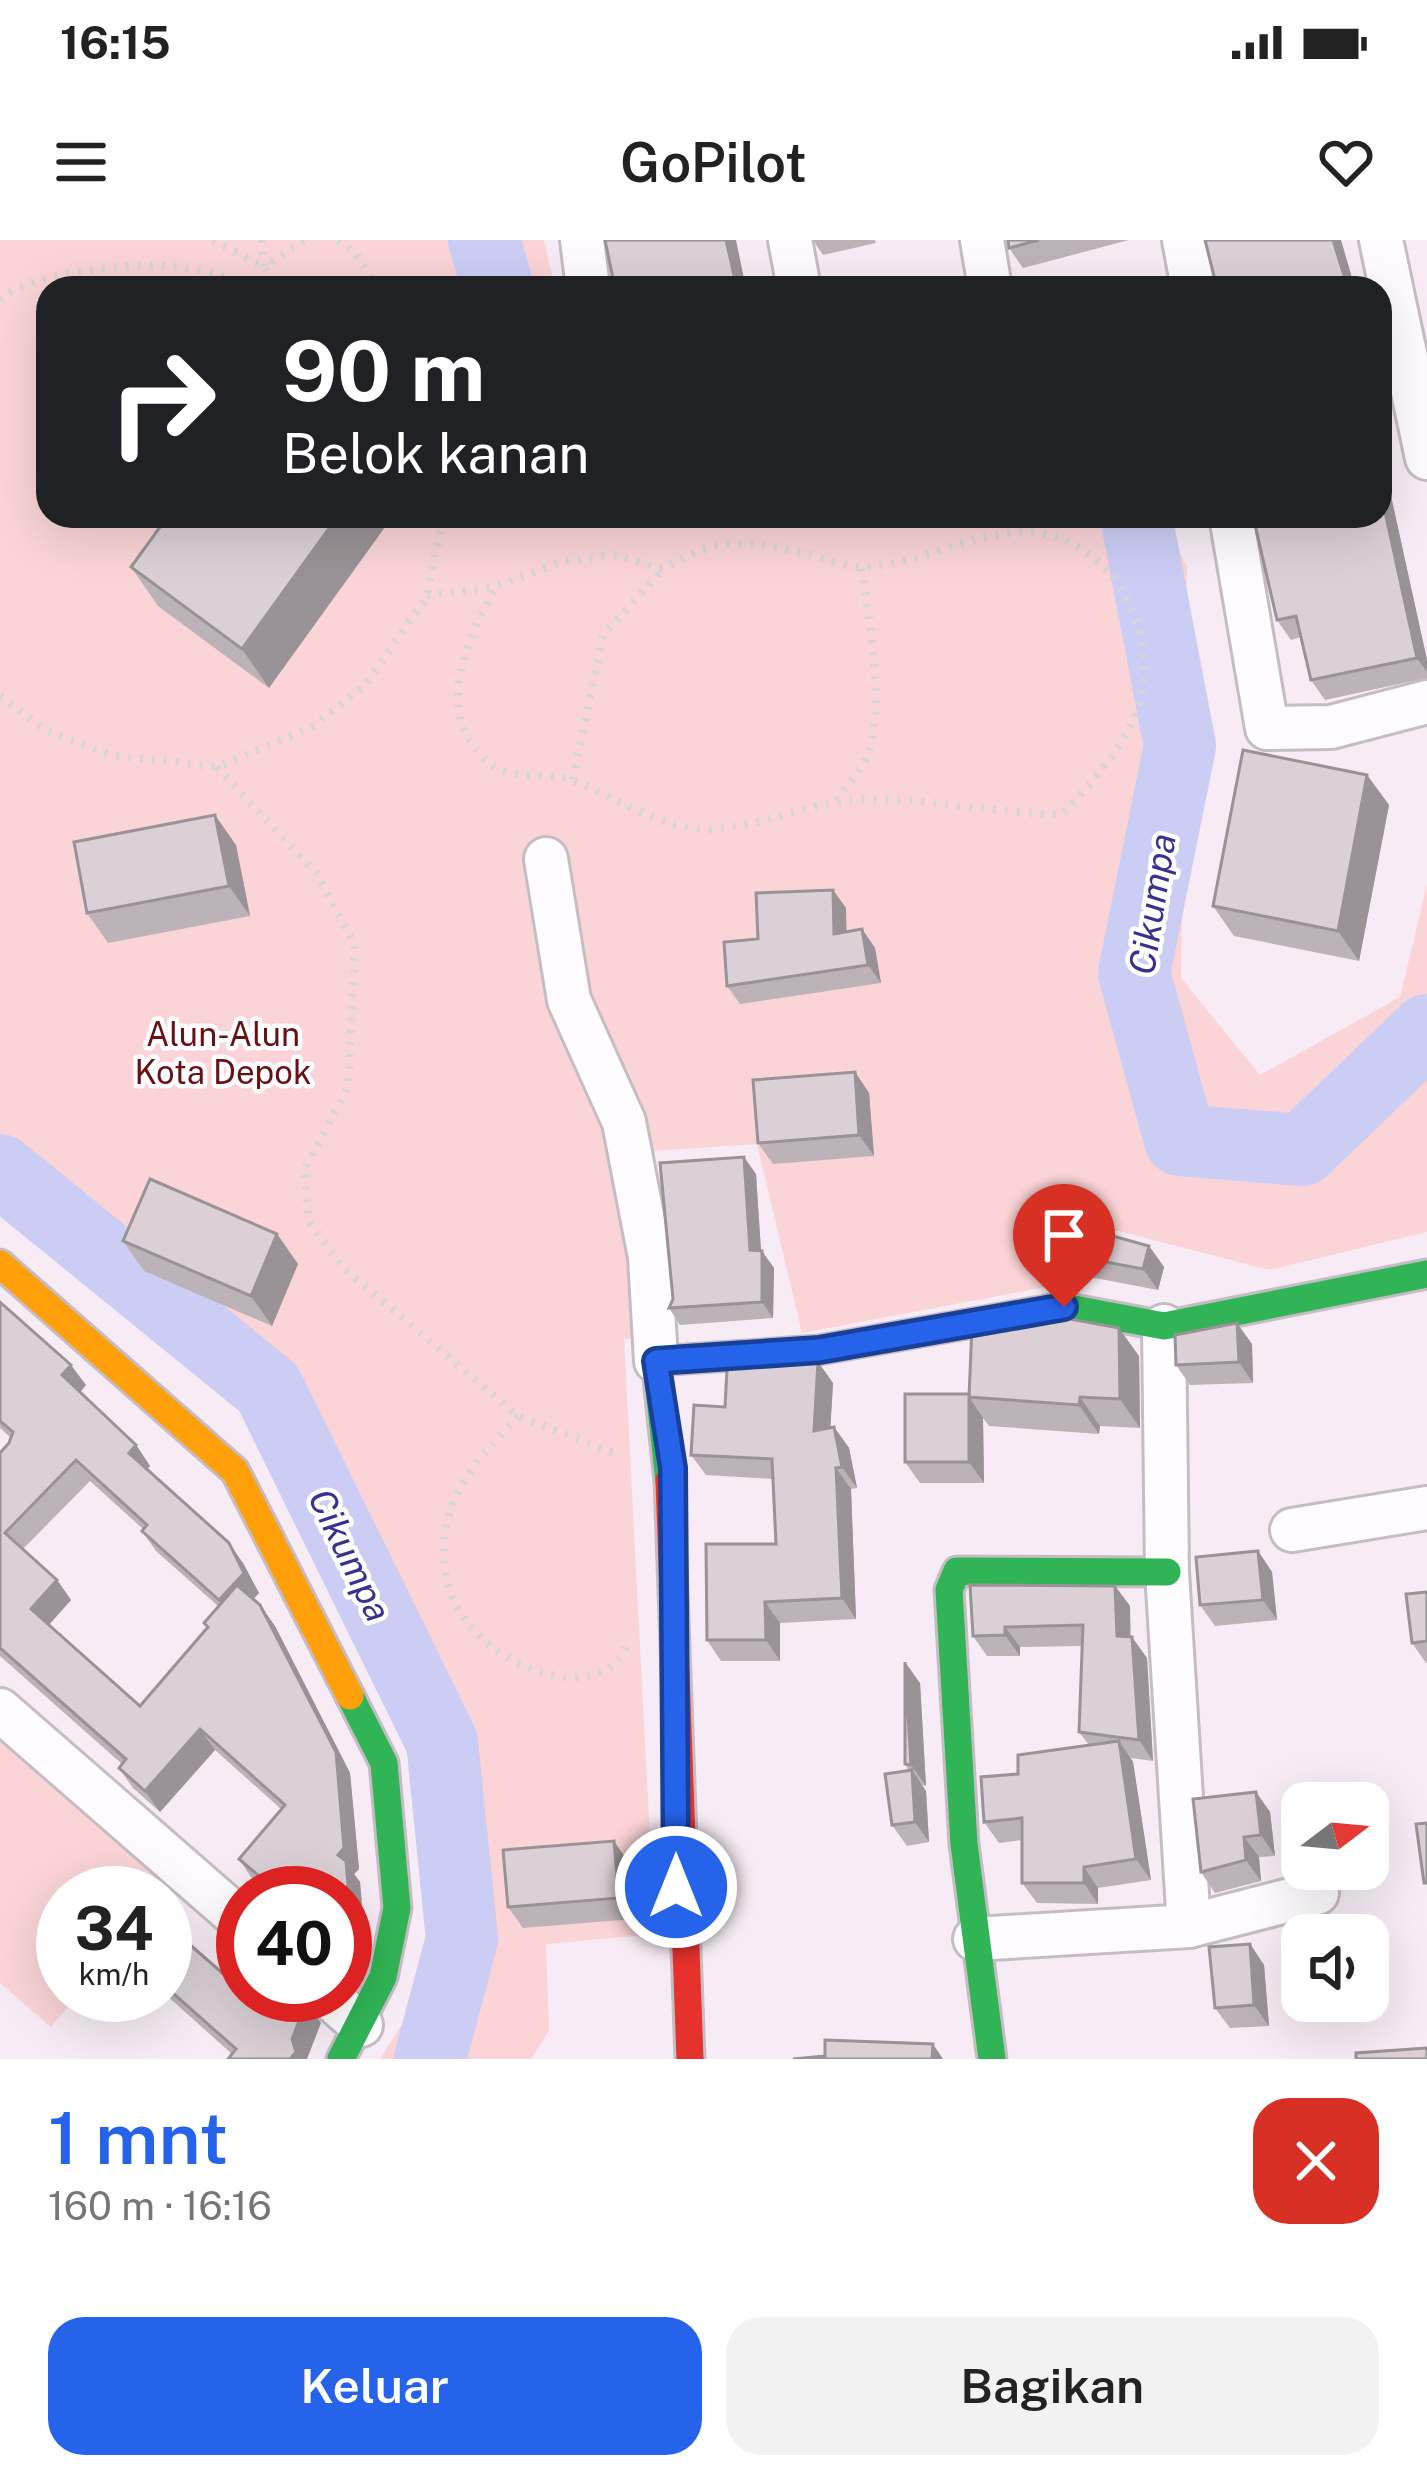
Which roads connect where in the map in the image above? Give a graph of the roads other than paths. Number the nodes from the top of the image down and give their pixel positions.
1 (582, 240) edge
2 (790, 240) edge
3 (982, 240) edge
4 (1184, 240) edge
5 (1382, 240) edge
6 (587, 276) edge
7 (797, 276) edge
8 (988, 276) edge
9 (1191, 276) edge
10 (1389, 276) edge
11 (1392, 288) edge
12 (1427, 458) edge
13 (1234, 528) edge
14 (1427, 702) edge
15 (546, 860) dead end
16 (0, 1264) edge
17 (1427, 1274) edge
18 (1164, 1326) junction
19 (656, 1361) junction
20 (1427, 1508) edge
21 (1292, 1530) dead end
22 (1167, 1572) junction
23 (0, 1710) edge
24 (1317, 1893) dead end
25 (216, 1898) edge
26 (1190, 1926) junction
27 (976, 1939) junction
28 (351, 2042) edge
29 (690, 2059) edge
30 (992, 2059) edge

1 - 6 street
2 - 7 street
3 - 8 street
4 - 9 street
5 - 10 street
11 - 12 street
13 - 14 street
15 - 19 street
16 - 28 street
17 - 18 street
18 - 19 street
18 - 22 street
19 - 29 street
20 - 21 street
22 - 26 street
22 - 27 street
23 - 25 street
24 - 26 street
26 - 27 street
27 - 30 street

